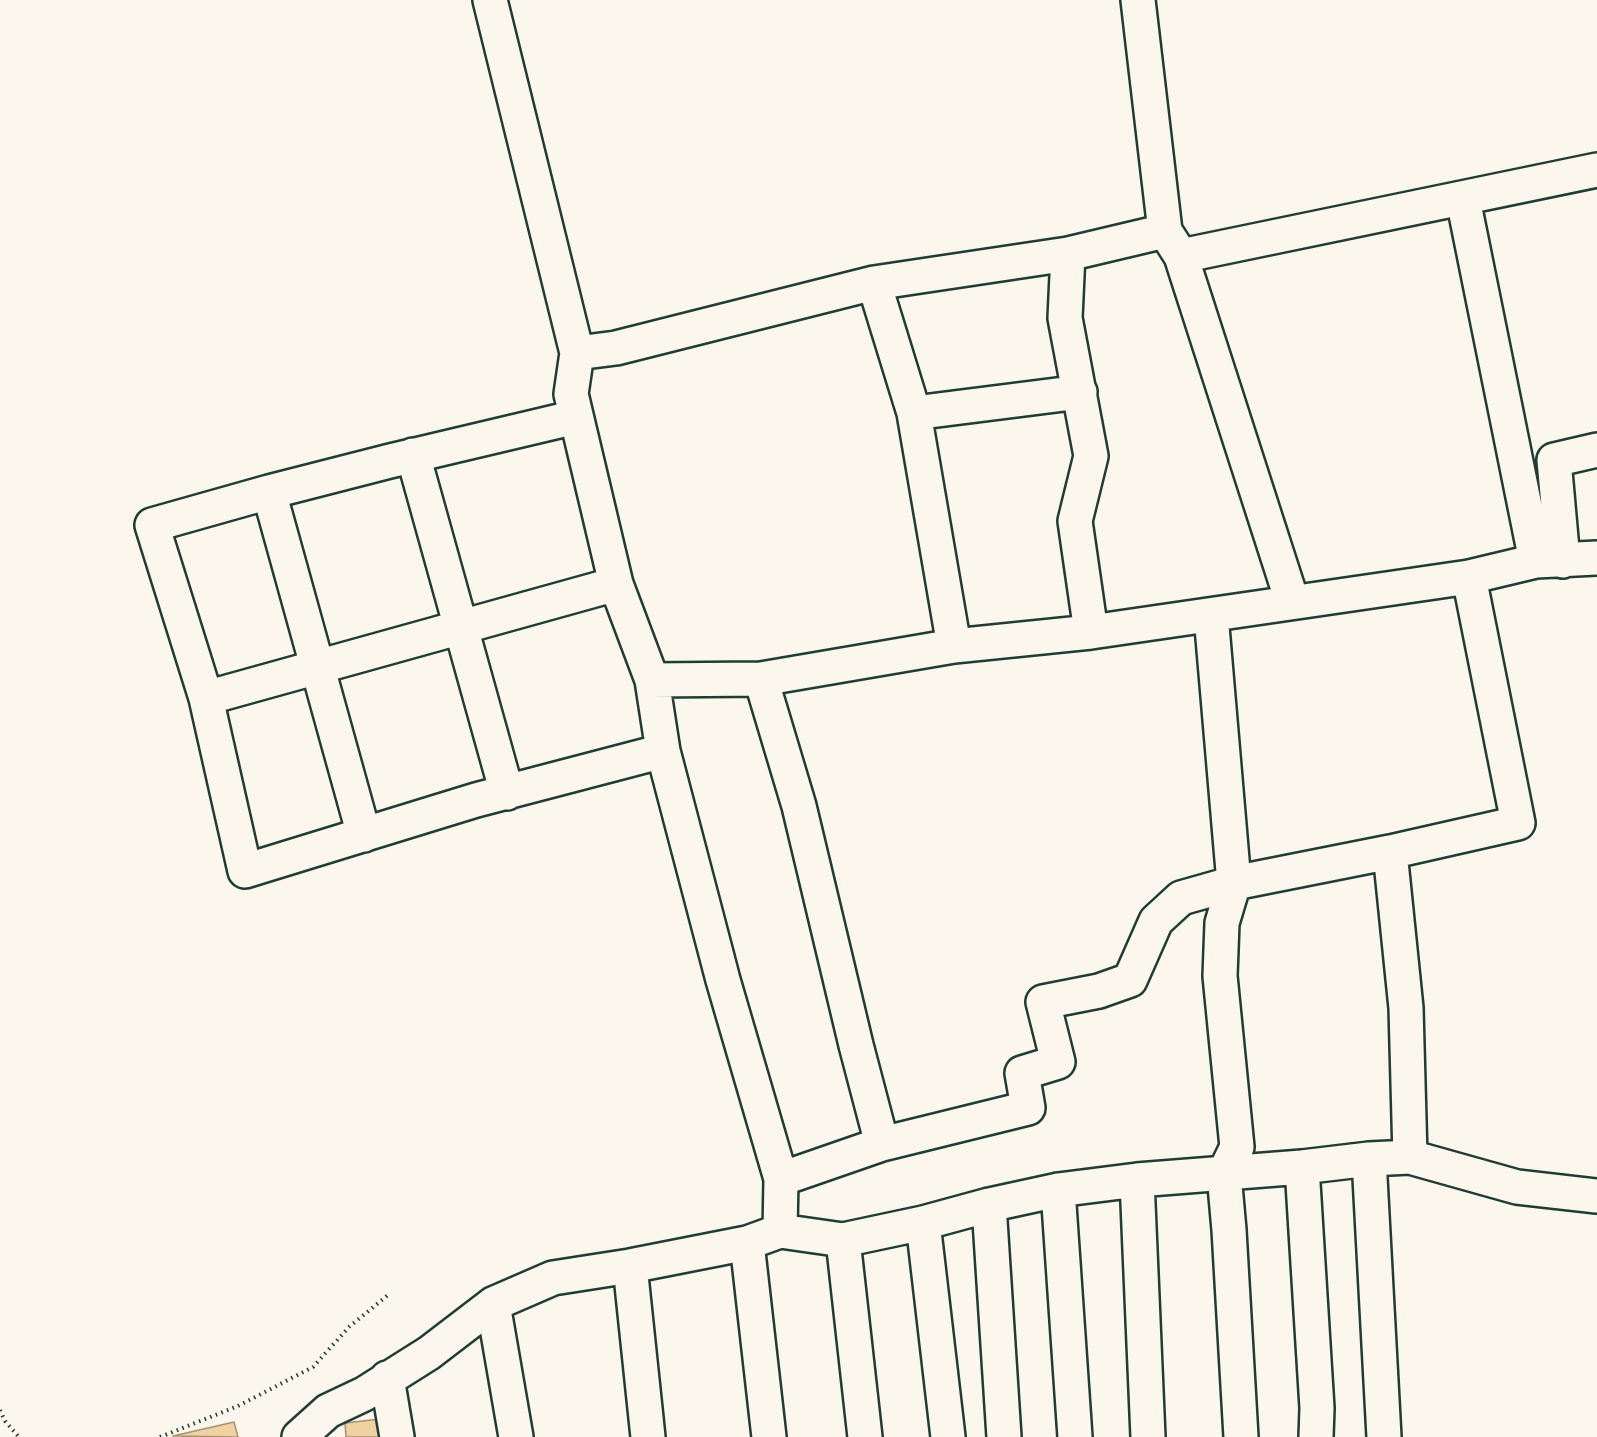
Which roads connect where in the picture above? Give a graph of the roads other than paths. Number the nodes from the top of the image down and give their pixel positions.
1 (490, 0) edge
2 (1138, 0) edge
3 (1597, 170) edge
4 (1463, 199) junction
5 (1173, 244) junction
6 (1068, 254) junction
7 (874, 283) junction
8 (577, 353) junction
9 (1080, 392) junction
10 (914, 413) junction
11 (576, 417) junction
12 (1597, 450) edge
13 (413, 455) junction
14 (269, 492) junction
15 (1597, 558) edge
16 (1550, 561) junction
17 (1469, 577) junction
18 (616, 584) junction
19 (1292, 601) junction
20 (1210, 615) junction
21 (461, 627) junction
22 (1091, 632) junction
23 (954, 646) junction
24 (318, 666) junction
25 (761, 679) junction
26 (652, 680) junction
27 (206, 698) junction
28 (663, 751) junction
29 (507, 793) junction
30 (364, 835) junction
31 (1390, 852) junction
32 (1234, 883) junction
33 (882, 1144) junction
34 (1410, 1157) junction
35 (1369, 1159) junction
36 (1302, 1167) junction
37 (1224, 1174) junction
38 (781, 1179) junction
39 (1137, 1180) junction
40 (1058, 1190) junction
41 (1597, 1196) edge
42 (989, 1205) junction
43 (923, 1223) junction
44 (780, 1231) junction
45 (843, 1240) junction
46 (747, 1243) junction
47 (630, 1266) junction
48 (493, 1304) junction
49 (387, 1378) junction
50 (299, 1437) edge
51 (397, 1437) edge
52 (516, 1437) edge
53 (648, 1437) edge
54 (769, 1437) edge
55 (865, 1437) edge
56 (948, 1437) edge
57 (1004, 1437) edge
58 (1075, 1437) edge
59 (1148, 1437) edge
60 (1241, 1437) edge
61 (1316, 1437) edge
62 (1384, 1437) edge

1 - 8 street
2 - 5 street
3 - 4 street
4 - 5 street
4 - 16 street
5 - 6 street
5 - 19 street
6 - 7 street
6 - 9 street
7 - 8 street
7 - 10 street
8 - 11 street
9 - 10 street
9 - 22 street
10 - 23 street
11 - 13 street
11 - 18 street
12 - 16 street
13 - 14 street
13 - 21 street
14 - 24 street
14 - 27 street
15 - 16 street
16 - 17 street
17 - 19 street
17 - 31 street
18 - 21 street
18 - 26 street
19 - 20 street
20 - 22 street
20 - 32 street
21 - 24 street
21 - 29 street
22 - 23 street
23 - 25 street
24 - 27 street
24 - 30 street
25 - 26 street
25 - 33 street
26 - 28 street
27 - 30 street
28 - 29 street
28 - 38 street
29 - 30 street
31 - 32 street
31 - 34 street
32 - 33 street
32 - 37 street
33 - 38 street
34 - 35 street
34 - 41 street
35 - 36 street
35 - 62 street
36 - 37 street
36 - 61 street
37 - 39 street
37 - 60 street
38 - 44 street
39 - 40 street
39 - 59 street
40 - 42 street
40 - 58 street
42 - 43 street
42 - 57 street
43 - 45 street
43 - 56 street
44 - 45 street
44 - 46 street
45 - 55 street
46 - 47 street
46 - 54 street
47 - 48 street
47 - 53 street
48 - 49 street
48 - 52 street
49 - 50 street
49 - 51 street

